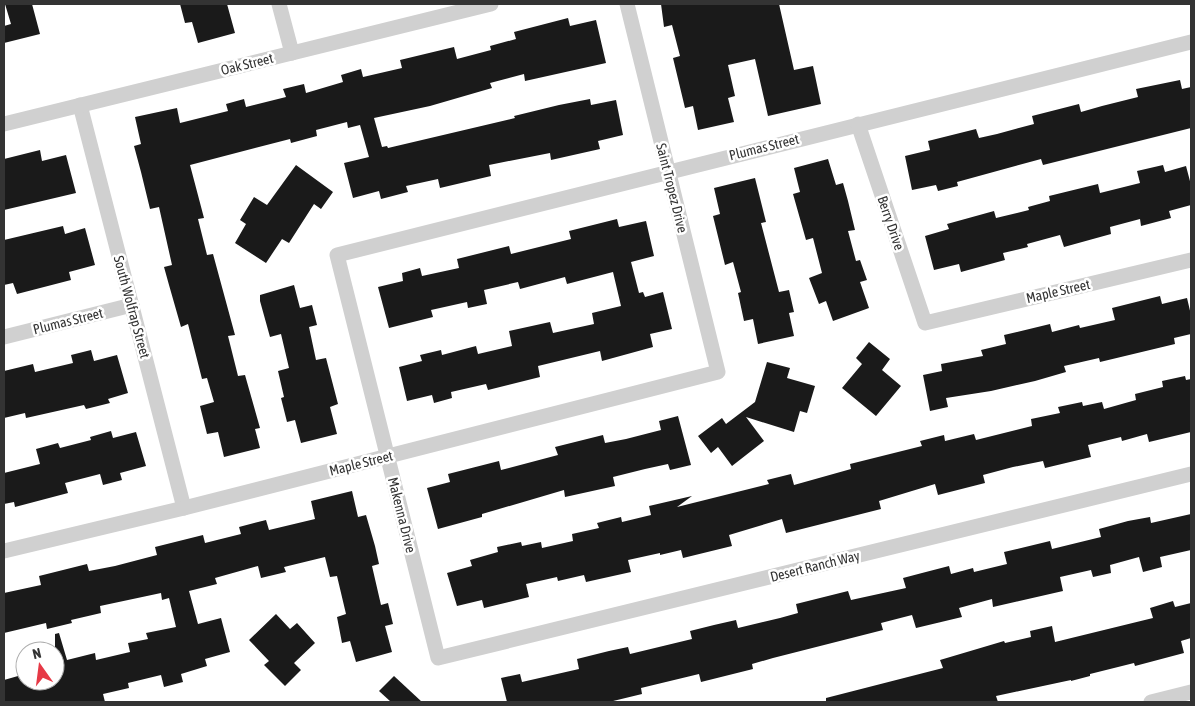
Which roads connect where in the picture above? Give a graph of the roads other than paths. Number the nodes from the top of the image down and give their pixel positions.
1 (280, 4) edge
2 (490, 4) edge
3 (627, 4) edge
4 (1191, 42) edge
5 (292, 53) junction
6 (80, 105) junction
7 (4, 124) edge
8 (858, 124) junction
9 (668, 171) junction
10 (337, 255) joint
11 (1191, 260) edge
12 (132, 305) junction
13 (925, 323) joint
14 (4, 337) edge
15 (718, 372) joint
16 (387, 456) junction
17 (1191, 474) edge
18 (184, 508) junction
19 (4, 551) edge
20 (438, 658) joint
21 (1191, 692) edge
22 (1158, 701) edge

1 - 5 street
2 - 5 street, Oak Street
3 - 9 street, Saint Tropez Drive
4 - 8 street, Plumas Street
5 - 6 street, Oak Street
6 - 7 street, Oak Street
6 - 12 street, South Wolfrap Street
8 - 9 street, Plumas Street
8 - 13 street, Berry Drive
9 - 10 street, Plumas Street
9 - 15 street, Saint Tropez Drive
10 - 16 street, Makenna Drive
11 - 13 street, Maple Street
12 - 14 street, Plumas Street
12 - 18 street, South Wolfrap Street
15 - 16 street, Maple Street
16 - 18 street, Maple Street
16 - 20 street, Makenna Drive
17 - 20 street, Desert Ranch Way
18 - 19 street, Maple Street
21 - 22 street

